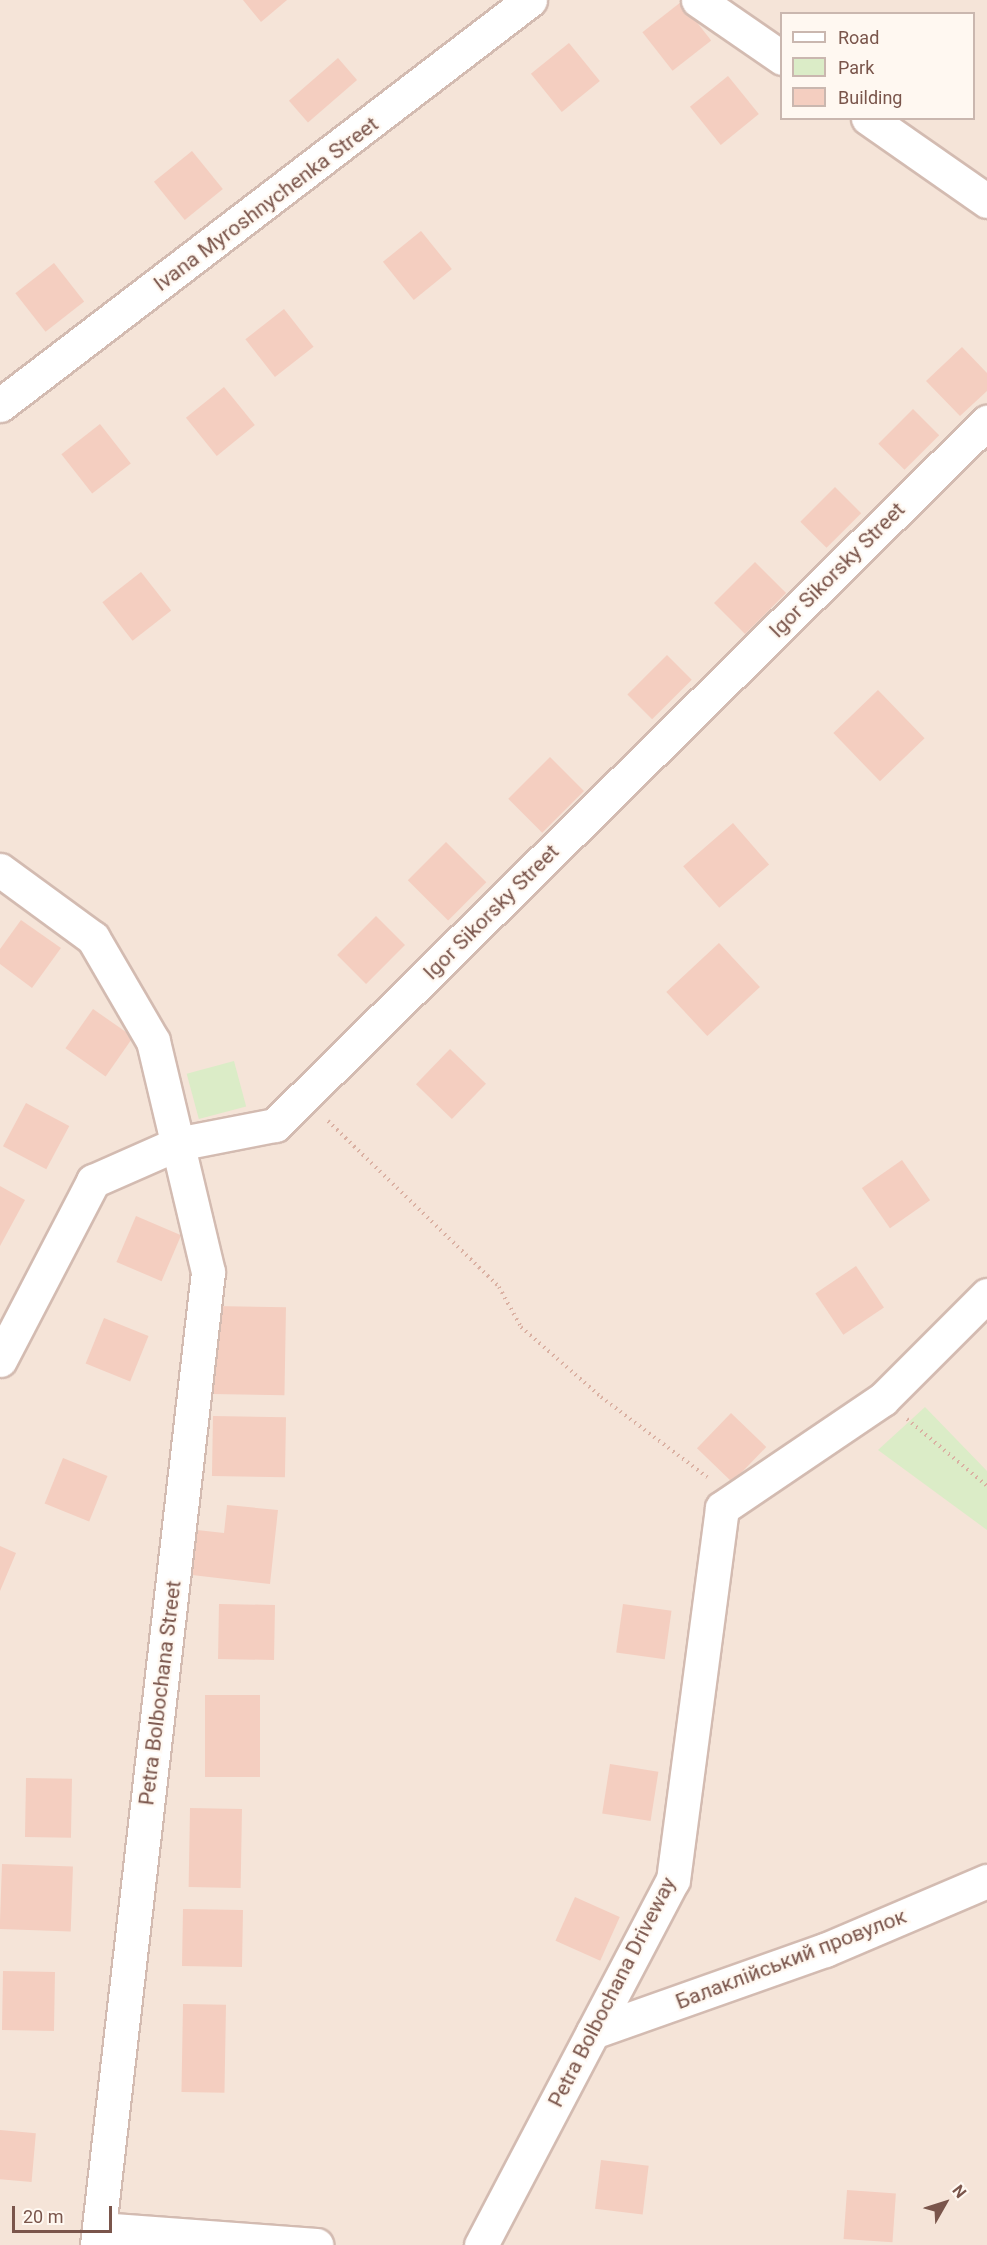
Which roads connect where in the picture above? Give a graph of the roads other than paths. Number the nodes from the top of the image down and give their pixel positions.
1 (530, 0) edge
2 (698, 0) edge
3 (780, 57) edge
4 (871, 120) edge
5 (987, 201) edge
6 (0, 405) edge
7 (987, 422) edge
8 (0, 870) edge
9 (177, 1144) junction
10 (987, 1295) edge
11 (0, 1360) edge
12 (987, 1881) edge
13 (593, 2032) junction
14 (98, 2237) edge
15 (316, 2245) edge
16 (481, 2245) edge

1 - 6 street, Ivana Myroshnychenka Street
2 - 3 street
4 - 5 street
7 - 9 street, Igor Sikorsky Street
8 - 9 street, Petra Bolbochana Street
9 - 11 street, Igor Sikorsky Street
9 - 14 street, Petra Bolbochana Street
10 - 13 street, Petra Bolbochana Driveway
12 - 13 street, Балаклійський провулок
13 - 16 street, Petra Bolbochana Driveway
14 - 15 street

